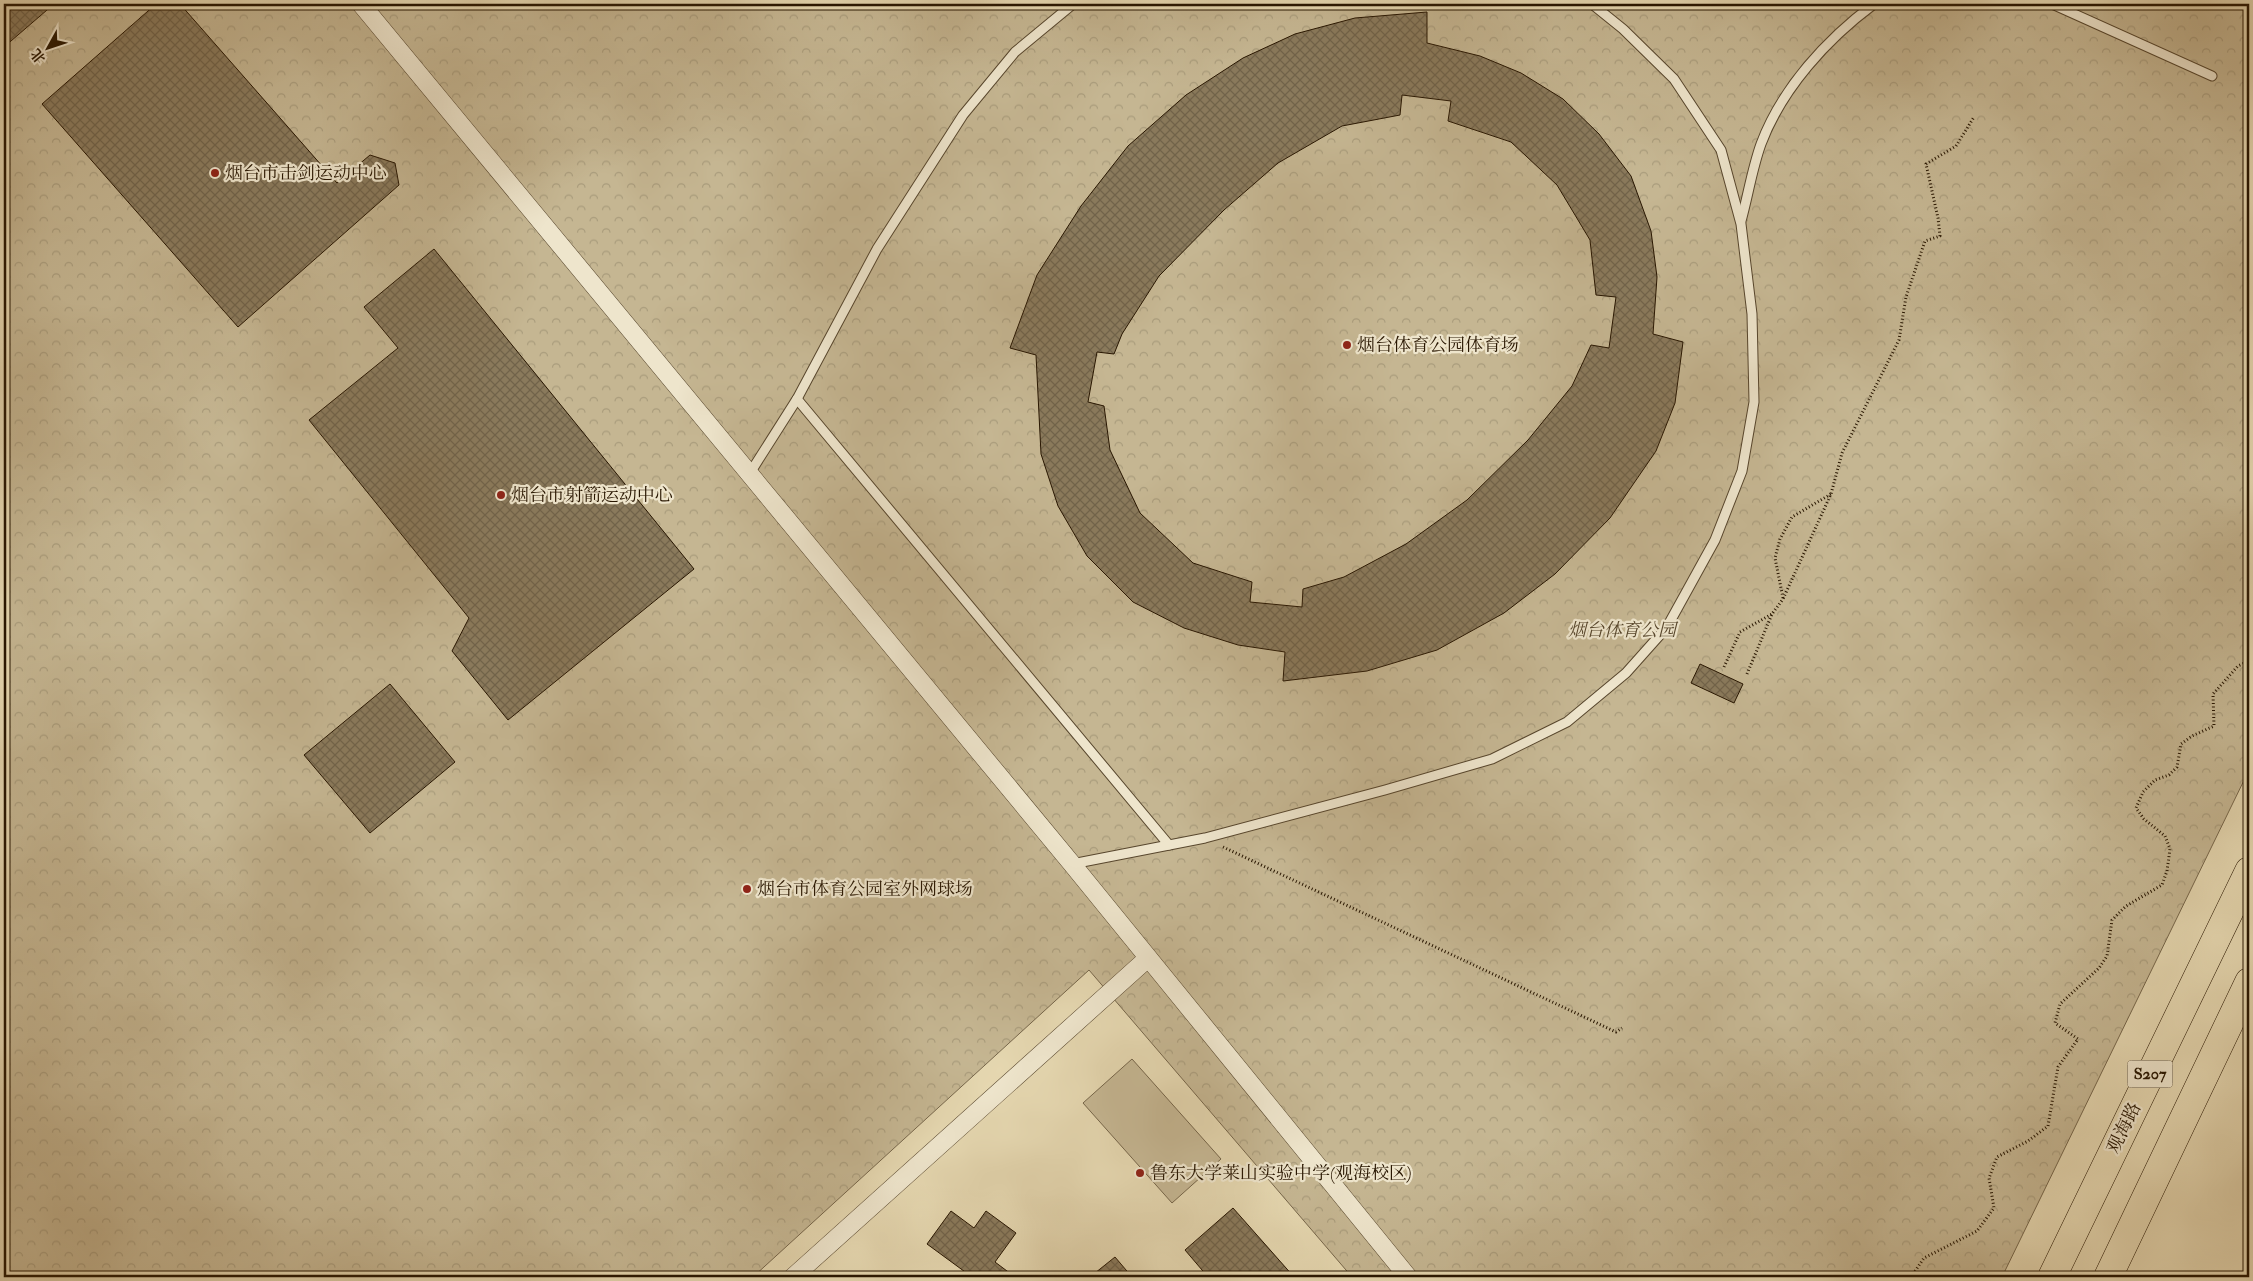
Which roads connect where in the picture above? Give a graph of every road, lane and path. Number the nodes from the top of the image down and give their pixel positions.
1 (361, 4) edge
2 (1073, 4) edge
3 (1592, 4) edge
4 (1874, 4) edge
5 (2052, 4) edge
6 (2212, 76) dead end
7 (1974, 117) dead end
8 (1741, 224) junction
9 (797, 399) junction
10 (750, 473) junction
11 (1832, 494) junction
12 (1783, 599) junction
13 (1772, 614) junction
14 (2249, 661) edge
15 (1724, 667) dead end
16 (1747, 674) dead end
17 (1205, 838) junction
18 (1169, 845) junction
19 (1072, 864) junction
20 (2249, 871) edge
21 (1148, 958) junction
22 (2249, 982) edge
23 (1622, 1028) dead end
24 (793, 1277) edge
25 (1408, 1277) edge
26 (1911, 1277) edge
27 (2052, 1277) edge
28 (2108, 1277) edge

1 - 10 street
2 - 9 lane
3 - 8 lane
4 - 8 lane
5 - 6 lane
7 - 11 path
8 - 17 lane
9 - 10 lane
9 - 18 lane
10 - 19 street
11 - 12 path
11 - 12 path
12 - 13 path
13 - 15 path
13 - 16 path
14 - 26 path
17 - 18 lane
17 - 23 path
18 - 19 lane
19 - 21 street
20 - 27 main road, 观海路 / S207
21 - 24 street
21 - 25 street
22 - 28 main road, S207

